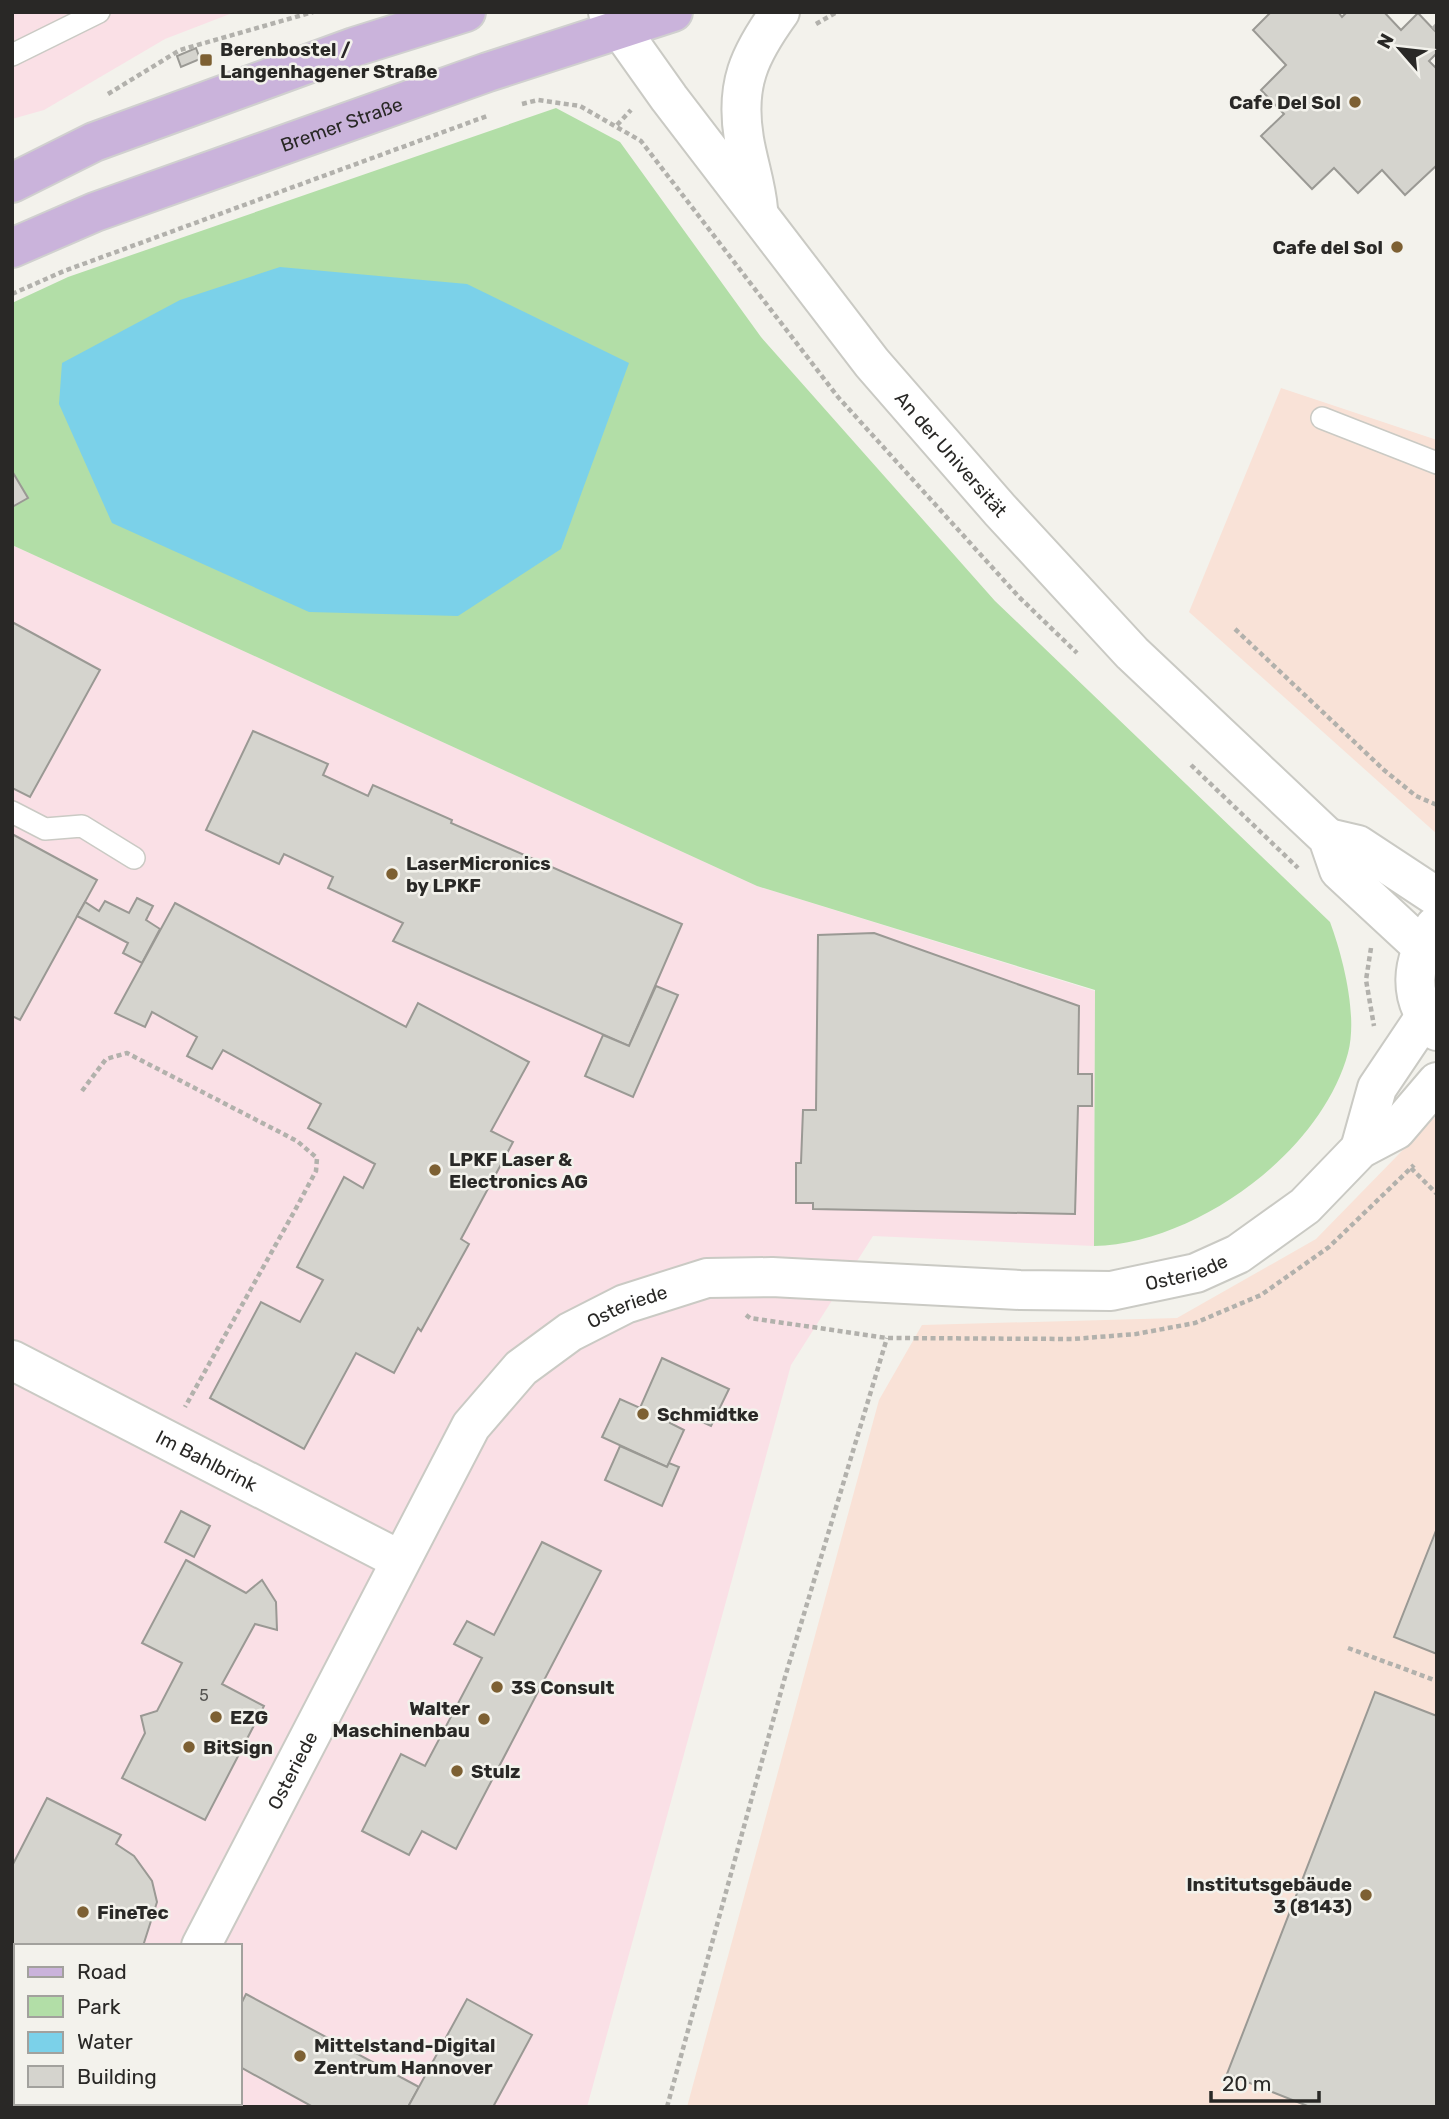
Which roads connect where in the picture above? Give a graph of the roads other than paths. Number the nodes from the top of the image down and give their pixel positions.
1 (99, 12) edge
2 (400, 12) edge
3 (466, 12) edge
4 (673, 12) edge
5 (780, 12) edge
6 (613, 21) edge
7 (354, 47) junction
8 (12, 55) edge
9 (93, 142) junction
10 (12, 165) edge
11 (12, 183) edge
12 (758, 215) junction
13 (12, 247) edge
14 (1322, 418) dead end
15 (1437, 463) edge
16 (12, 812) edge
17 (1328, 838) junction
18 (134, 858) dead end
19 (1437, 897) edge
20 (1429, 935) edge
21 (1430, 1025) edge
22 (1437, 1082) edge
23 (1360, 1149) junction
24 (12, 1360) edge
25 (400, 1560) junction
26 (202, 1944) edge

1 - 8 lane
2 - 7 street
3 - 7 main road
4 - 6 main road, Bremer Straße
5 - 12 street
6 - 12 street, An der Universität
6 - 13 main road, Bremer Straße
7 - 9 main road
9 - 10 street
9 - 11 main road
12 - 17 street, An der Universität
14 - 15 lane
16 - 18 lane
17 - 19 street, An der Universität
17 - 20 street, An der Universität
20 - 21 street
21 - 23 street, Osteriede
22 - 23 street, Osteriede
23 - 25 street, Osteriede
24 - 25 street, Im Bahlbrink
25 - 26 street, Osteriede

